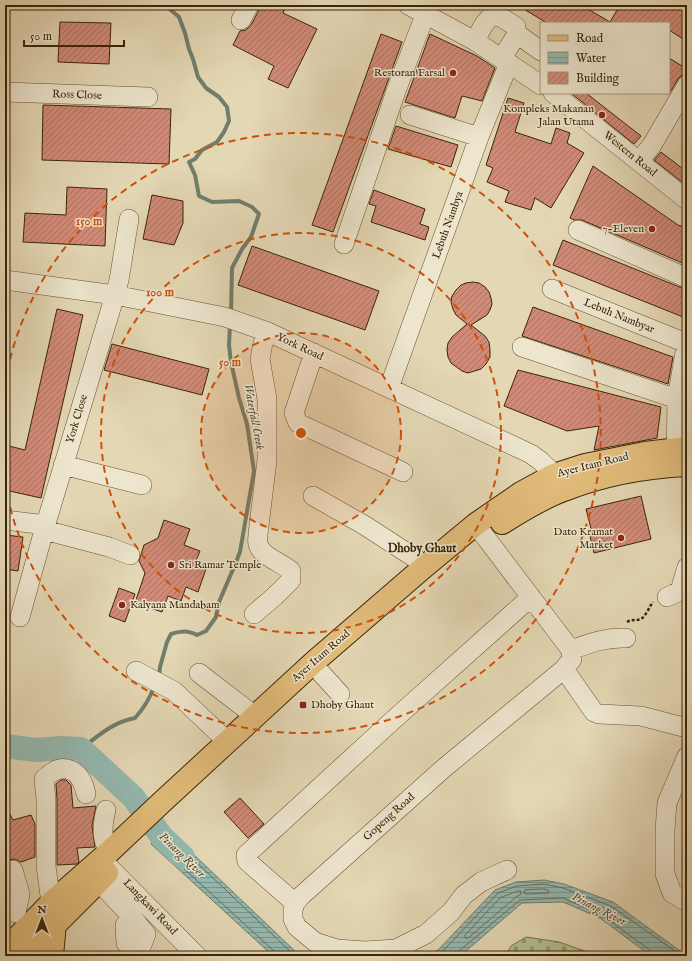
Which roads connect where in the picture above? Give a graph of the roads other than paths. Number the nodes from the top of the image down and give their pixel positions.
1 (408, 5) edge
2 (426, 14) junction
3 (517, 34) junction
4 (475, 41) junction
5 (540, 50) edge
6 (505, 60) junction
7 (540, 84) edge
8 (687, 85) edge
9 (5, 92) edge
10 (554, 94) edge
11 (148, 97) dead end
12 (410, 115) dead end
13 (479, 138) junction
14 (639, 161) junction
15 (687, 200) edge
16 (129, 220) dead end
17 (578, 230) dead end
18 (344, 244) dead end
19 (687, 278) edge
20 (5, 280) edge
21 (552, 289) dead end
22 (115, 295) junction
23 (268, 332) junction
24 (687, 342) edge
25 (522, 347) dead end
26 (314, 354) junction
27 (389, 388) junction
28 (678, 399) junction
29 (681, 457) edge
30 (63, 465) junction
31 (403, 472) dead end
32 (559, 482) junction
33 (142, 485) dead end
34 (313, 496) dead end
35 (5, 520) edge
36 (45, 527) junction
37 (483, 534) junction
38 (130, 555) dead end
39 (424, 567) junction
40 (687, 567) edge
41 (667, 596) road end
42 (531, 597) junction
43 (254, 614) dead end
44 (20, 617) dead end
45 (620, 638) road end
46 (571, 650) junction
47 (564, 670) junction
48 (199, 673) dead end
49 (321, 673) junction
50 (150, 678) dead end
51 (340, 694) dead end
52 (255, 716) junction
53 (687, 728) edge
54 (228, 742) junction
55 (687, 756) edge
56 (86, 794) dead end
57 (165, 807) junction
58 (106, 810) dead end
59 (105, 865) junction
60 (13, 870) dead end
61 (507, 870) dead end
62 (687, 902) edge
63 (295, 903) junction
64 (11, 913) edge
65 (49, 914) junction
66 (132, 917) dead end
67 (5, 950) edge
68 (24, 956) edge
69 (52, 956) edge
70 (197, 956) edge

1 - 2 street
2 - 4 street
2 - 18 street
3 - 4 street
3 - 5 street
3 - 6 street, Lebuh Nambya
4 - 6 street
6 - 7 street
6 - 13 street, Lebuh Nambya
8 - 14 street
9 - 11 street, Ross Close
10 - 14 street, Western Road
12 - 13 street
13 - 27 street, Lebuh Nambya
14 - 15 street, Western Road
16 - 22 street, York Close
17 - 19 street
20 - 22 street, York Road
21 - 24 street, Lebuh Nambyar
22 - 23 street, York Road
22 - 30 street, York Close
23 - 26 street, York Road
23 - 43 street
24 - 28 street
25 - 28 street
26 - 27 street, York Road
26 - 31 street
27 - 32 street, York Road
28 - 29 street
29 - 32 main road, Ayer Itam Road
30 - 33 street
30 - 36 street, York Close
32 - 37 main road, Ayer Itam Road
32 - 39 main road, Ayer Itam Road
34 - 39 street
35 - 36 street
36 - 38 street
36 - 44 street, York Close
37 - 42 street
37 - 49 main road, Ayer Itam Road
39 - 52 main road, Ayer Itam Road
40 - 41 street
42 - 46 street
42 - 63 street
45 - 46 street
46 - 47 street, Gopeng Road
47 - 53 street
47 - 63 street, Gopeng Road
48 - 52 street
49 - 51 street
49 - 57 main road, Ayer Itam Road
50 - 54 street
52 - 54 main road, Ayer Itam Road
54 - 57 main road, Ayer Itam Road
55 - 62 street
56 - 65 street
57 - 59 main road, Ayer Itam Road
58 - 59 street
59 - 65 main road, Ayer Itam Road
59 - 66 street
59 - 70 street, Langkawi Road
60 - 64 street
61 - 63 street
64 - 65 street
65 - 67 main road, Ayer Itam Road
65 - 68 main road, Ayer Itam Road
65 - 69 main road

